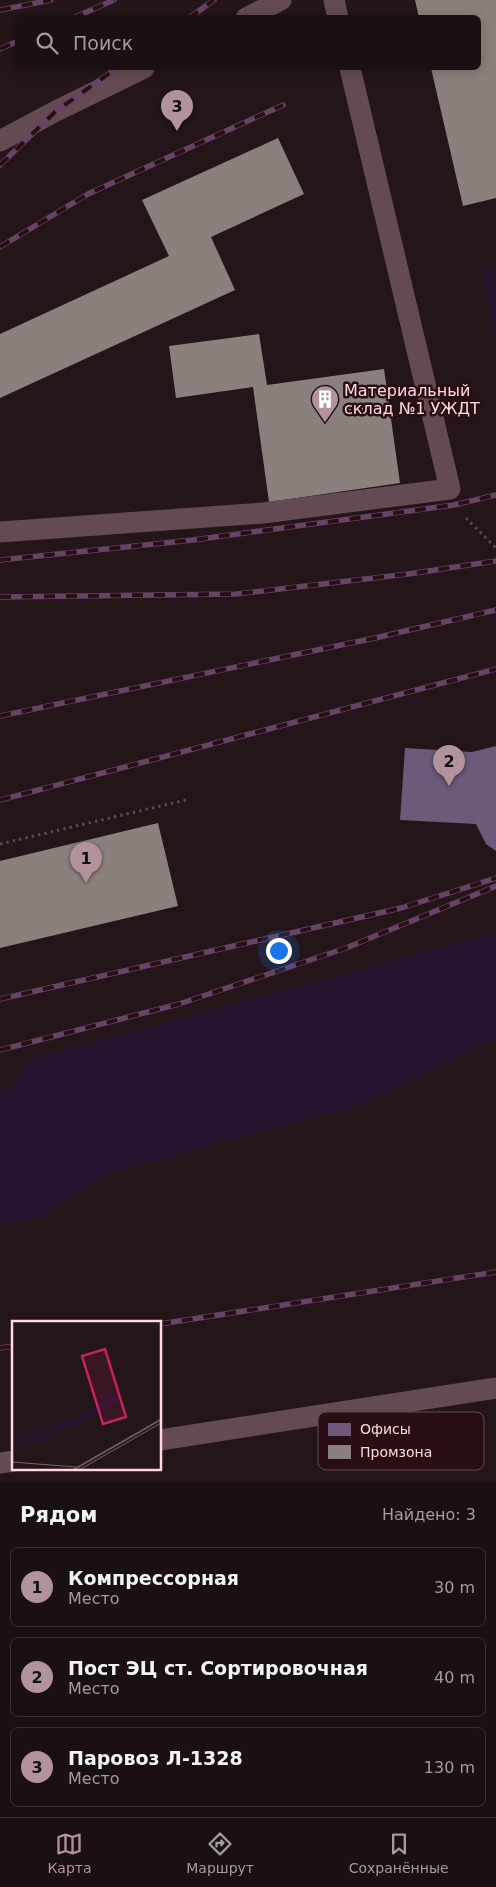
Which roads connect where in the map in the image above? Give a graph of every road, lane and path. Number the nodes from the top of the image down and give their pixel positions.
1 (282, 0) edge
2 (334, 0) edge
3 (252, 15) edge
4 (337, 15) edge
5 (140, 70) edge
6 (350, 70) edge
7 (0, 141) edge
8 (466, 517) dead end
9 (0, 532) edge
10 (496, 548) edge
11 (186, 800) dead end
12 (0, 844) edge
13 (496, 1388) edge
14 (341, 1412) edge
15 (318, 1416) edge
16 (161, 1440) edge

1 - 3 lane
2 - 4 lane
5 - 7 lane
6 - 9 lane
8 - 10 path
11 - 12 path
13 - 14 lane
15 - 16 lane

